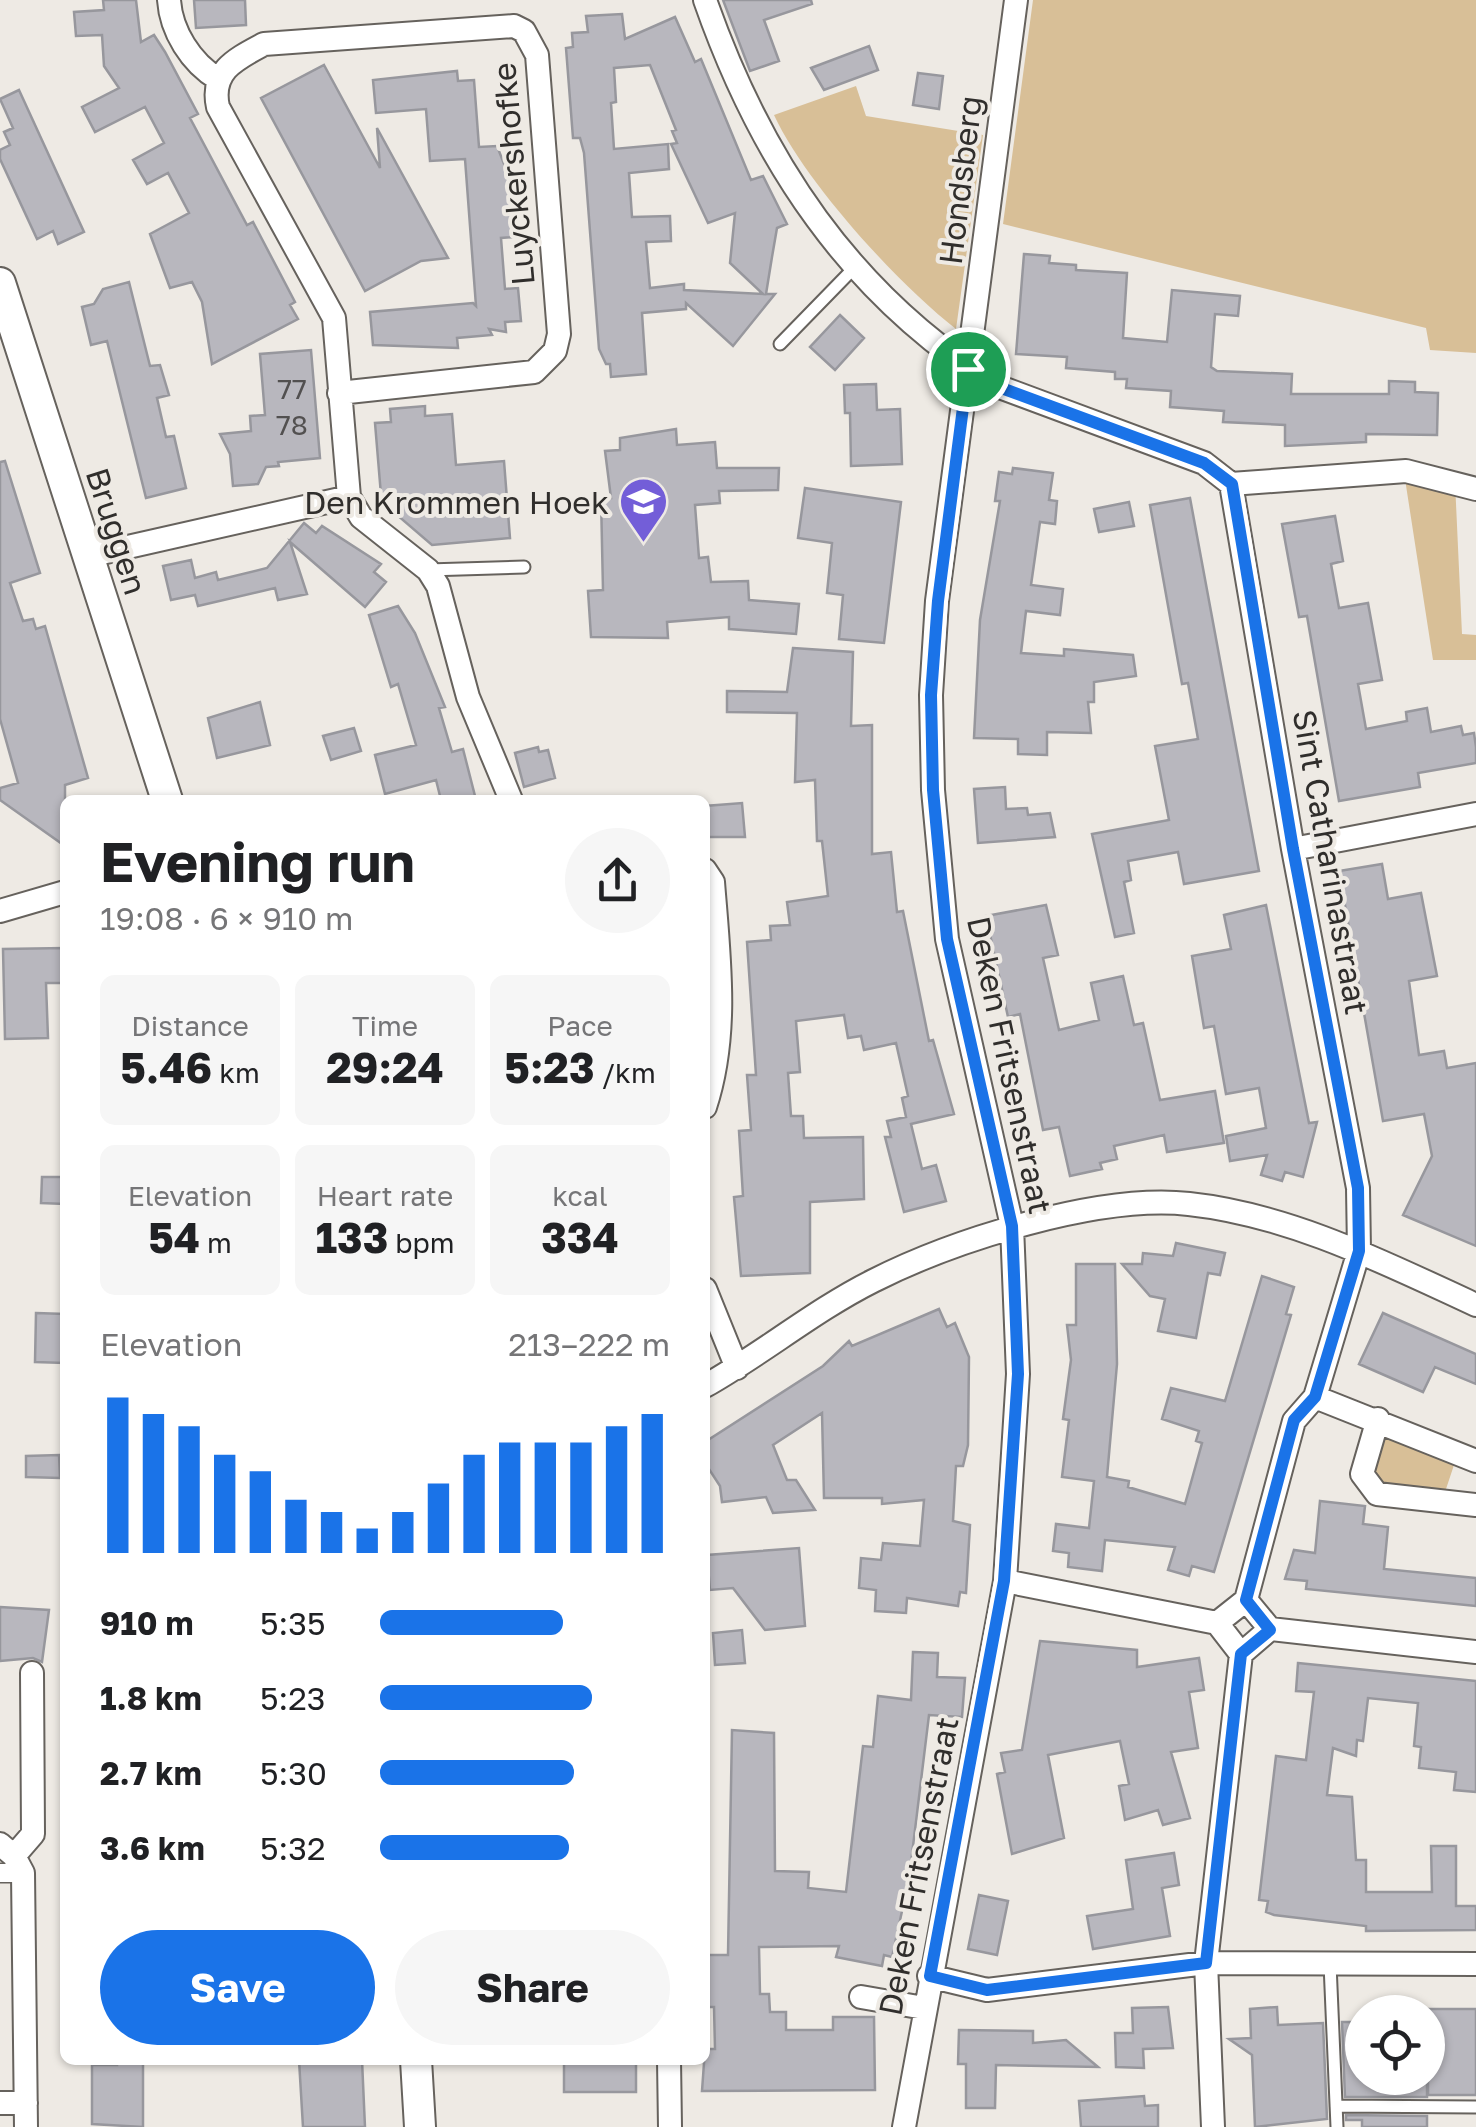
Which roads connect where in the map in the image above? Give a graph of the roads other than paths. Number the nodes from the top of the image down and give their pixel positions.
1 (170, 0) edge
2 (705, 0) edge
3 (1016, 0) edge
4 (218, 79) junction
5 (856, 266) junction
6 (0, 283) edge
7 (780, 344) dead end
8 (968, 369) junction
9 (340, 393) junction
10 (1232, 484) junction
11 (1476, 489) edge
12 (350, 497) junction
13 (88, 556) junction
14 (524, 567) dead end
15 (428, 570) junction
16 (164, 795) edge
17 (509, 795) edge
18 (1476, 814) edge
19 (1293, 849) junction
20 (710, 878) edge
21 (60, 893) edge
22 (0, 911) edge
23 (712, 955) edge
24 (710, 1092) edge
25 (1012, 1226) junction
26 (1359, 1251) junction
27 (710, 1302) edge
28 (1476, 1305) edge
29 (737, 1368) junction
30 (710, 1383) edge
31 (1315, 1397) junction
32 (1378, 1419) junction
33 (1476, 1462) edge
34 (1476, 1506) edge
35 (1004, 1581) junction
36 (1246, 1600) junction
37 (1217, 1623) junction
38 (1270, 1630) junction
39 (1476, 1652) edge
40 (1241, 1654) junction
41 (32, 1673) dead end
42 (9, 1861) edge
43 (1206, 1963) junction
44 (1330, 1964) junction
45 (1476, 1964) edge
46 (930, 1976) junction
47 (861, 1997) dead end
48 (924, 2008) junction
49 (416, 2065) edge
50 (669, 2065) edge
51 (26, 2102) junction
52 (0, 2103) edge
53 (1336, 2106) junction
54 (1476, 2107) edge
55 (26, 2127) edge
56 (420, 2127) edge
57 (670, 2127) edge
58 (904, 2127) edge
59 (1214, 2127) edge
60 (1337, 2127) edge

1 - 4 street
2 - 5 street
3 - 8 street, Hondsberg
4 - 9 street
4 - 9 street, Luyckershofke
5 - 7 lane
5 - 8 street
6 - 13 street, Bruggen
8 - 10 street
8 - 25 street, Deken Fritsenstraat
9 - 12 street
10 - 11 street
10 - 19 street, Sint Catharinastraat
12 - 13 street
12 - 15 street
13 - 16 street, Bruggen
14 - 15 lane
15 - 17 street
18 - 19 street
19 - 26 street, Sint Catharinastraat
20 - 23 street
21 - 22 street
23 - 24 street
25 - 26 street
25 - 29 street
25 - 35 street, Deken Fritsenstraat
26 - 28 street
26 - 31 street, Sint Catharinastraat
27 - 29 street
29 - 30 street
31 - 32 street
31 - 36 street, Sint Catharinastraat
32 - 33 street
32 - 34 street
35 - 37 street
35 - 46 street, Deken Fritsenstraat
36 - 37 street
36 - 38 street
37 - 40 street
38 - 39 street
38 - 40 street
40 - 43 street
41 - 42 street
42 - 51 street
43 - 44 street
43 - 46 street
43 - 59 street
44 - 45 street
44 - 53 lane
46 - 48 street, Deken Fritsenstraat
47 - 48 street
48 - 58 street, Deken Fritsenstraat
49 - 56 street
50 - 57 street
51 - 52 street
51 - 55 street
53 - 54 lane
53 - 60 lane

